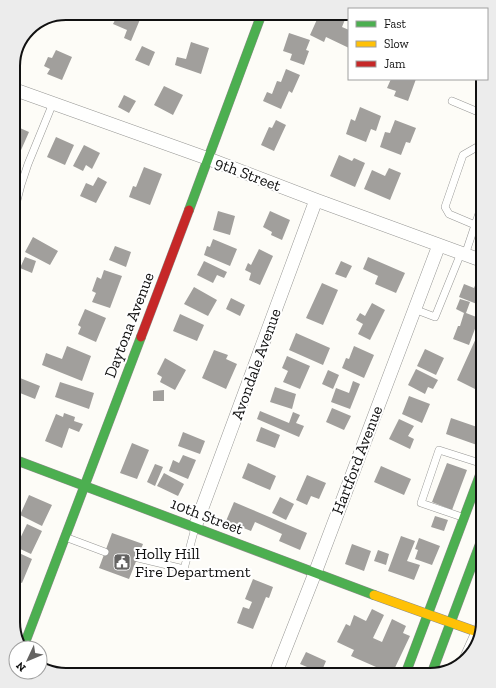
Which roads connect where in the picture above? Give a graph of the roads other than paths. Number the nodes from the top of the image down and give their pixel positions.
1 (259, 20) edge
2 (20, 91) edge
3 (452, 101) dead end
4 (53, 103) junction
5 (476, 111) edge
6 (476, 148) edge
7 (209, 159) junction
8 (20, 189) edge
9 (316, 200) junction
10 (476, 222) edge
11 (475, 225) junction
12 (438, 245) junction
13 (463, 254) junction
14 (476, 259) edge
15 (414, 308) junction
16 (20, 462) edge
17 (476, 463) edge
18 (84, 485) junction
19 (476, 485) edge
20 (464, 518) junction
21 (195, 528) junction
22 (64, 537) junction
23 (105, 552) dead end
24 (138, 558) dead end
25 (476, 563) edge
26 (315, 573) junction
27 (428, 614) junction
28 (451, 622) junction
29 (475, 631) edge
30 (26, 640) edge
31 (278, 668) edge
32 (408, 668) edge
33 (434, 668) edge

1 - 7 street, Daytona Avenue
2 - 4 street, 9th Street
3 - 5 lane
4 - 7 street, 9th Street
4 - 8 lane
6 - 11 lane
7 - 9 street, 9th Street
7 - 18 street, Daytona Avenue
9 - 12 street, 9th Street
9 - 21 street, Avondale Avenue
10 - 11 lane
11 - 13 lane
12 - 13 street, 9th Street
12 - 15 street, Hartford Avenue
13 - 14 street, 9th Street
13 - 15 lane
15 - 26 street, Hartford Avenue
16 - 18 street, 10th Street
17 - 20 lane
18 - 21 street, 10th Street
18 - 22 street, Daytona Avenue
19 - 20 street
20 - 27 street
21 - 24 lane
21 - 26 street, 10th Street
22 - 23 lane
22 - 30 street, Daytona Avenue
25 - 28 street
26 - 27 street, 10th Street
26 - 31 street, Hartford Avenue
27 - 28 street, 10th Street
27 - 32 street
28 - 29 street, 10th Street
28 - 33 street

